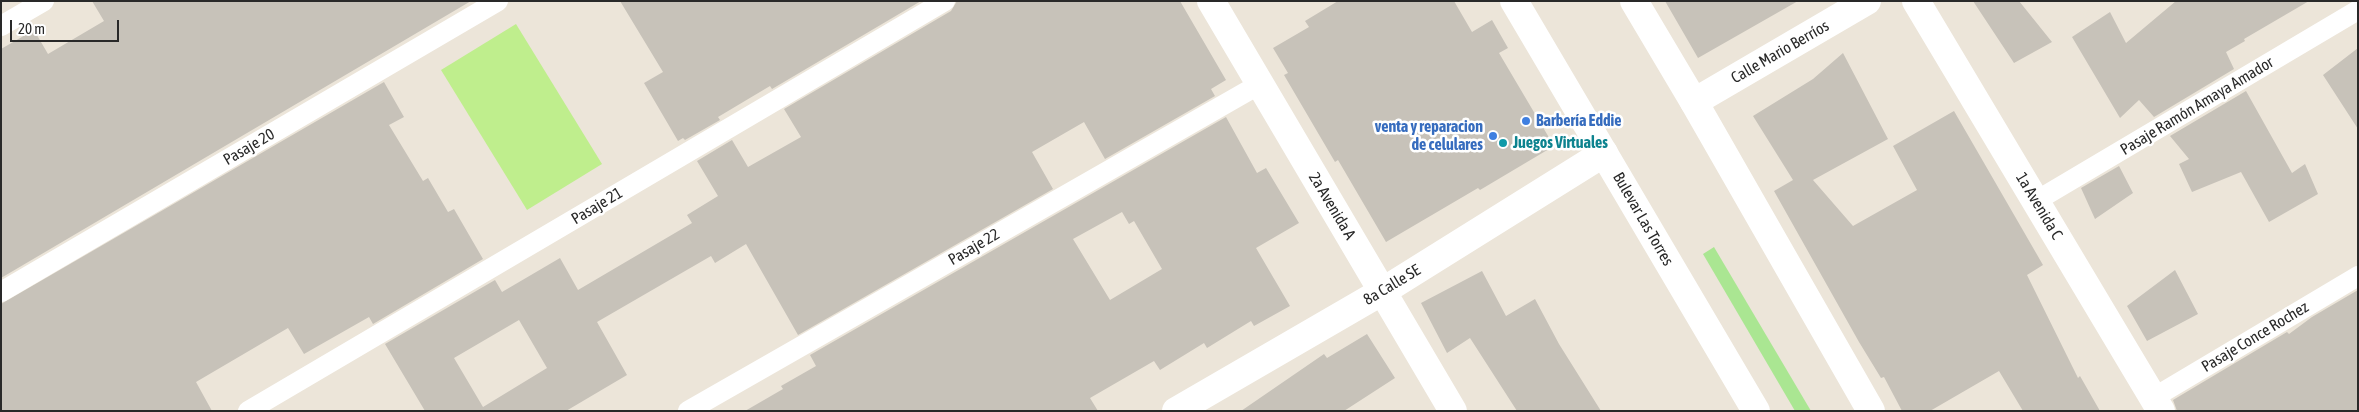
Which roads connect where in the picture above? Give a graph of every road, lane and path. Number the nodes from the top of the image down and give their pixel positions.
1 (44, 1) edge
2 (498, 1) edge
3 (945, 1) edge
4 (1211, 1) edge
5 (1514, 1) edge
6 (1634, 1) edge
7 (1866, 1) edge
8 (1916, 1) edge
9 (2358, 10) edge
10 (1, 26) edge
11 (1260, 84) junction
12 (1694, 102) junction
13 (1604, 153) junction
14 (2036, 201) junction
15 (2358, 276) edge
16 (1383, 291) junction
17 (1, 292) edge
18 (2157, 404) edge
19 (248, 411) edge
20 (688, 411) edge
21 (1176, 411) edge
22 (1453, 411) edge
23 (1756, 411) edge
24 (1871, 411) edge

1 - 10 lane
2 - 17 lane, Pasaje 20
3 - 19 lane, Pasaje 21
4 - 11 street, 2a Avenida A
5 - 13 street, Bulevar Las Torres
6 - 12 street
7 - 12 street, Calle Mario Berríos
8 - 14 street, 1a Avenida C
9 - 14 lane, Pasaje Ramón Amaya Amador
11 - 16 street, 2a Avenida A
11 - 20 lane, Pasaje 22
12 - 24 street
13 - 16 street, 8a Calle SE
13 - 23 street, Bulevar Las Torres
14 - 18 street, 1a Avenida C
15 - 18 lane, Pasaje Conce Rochez
16 - 21 street, 8a Calle SE
16 - 22 street, 2a Avenida A

